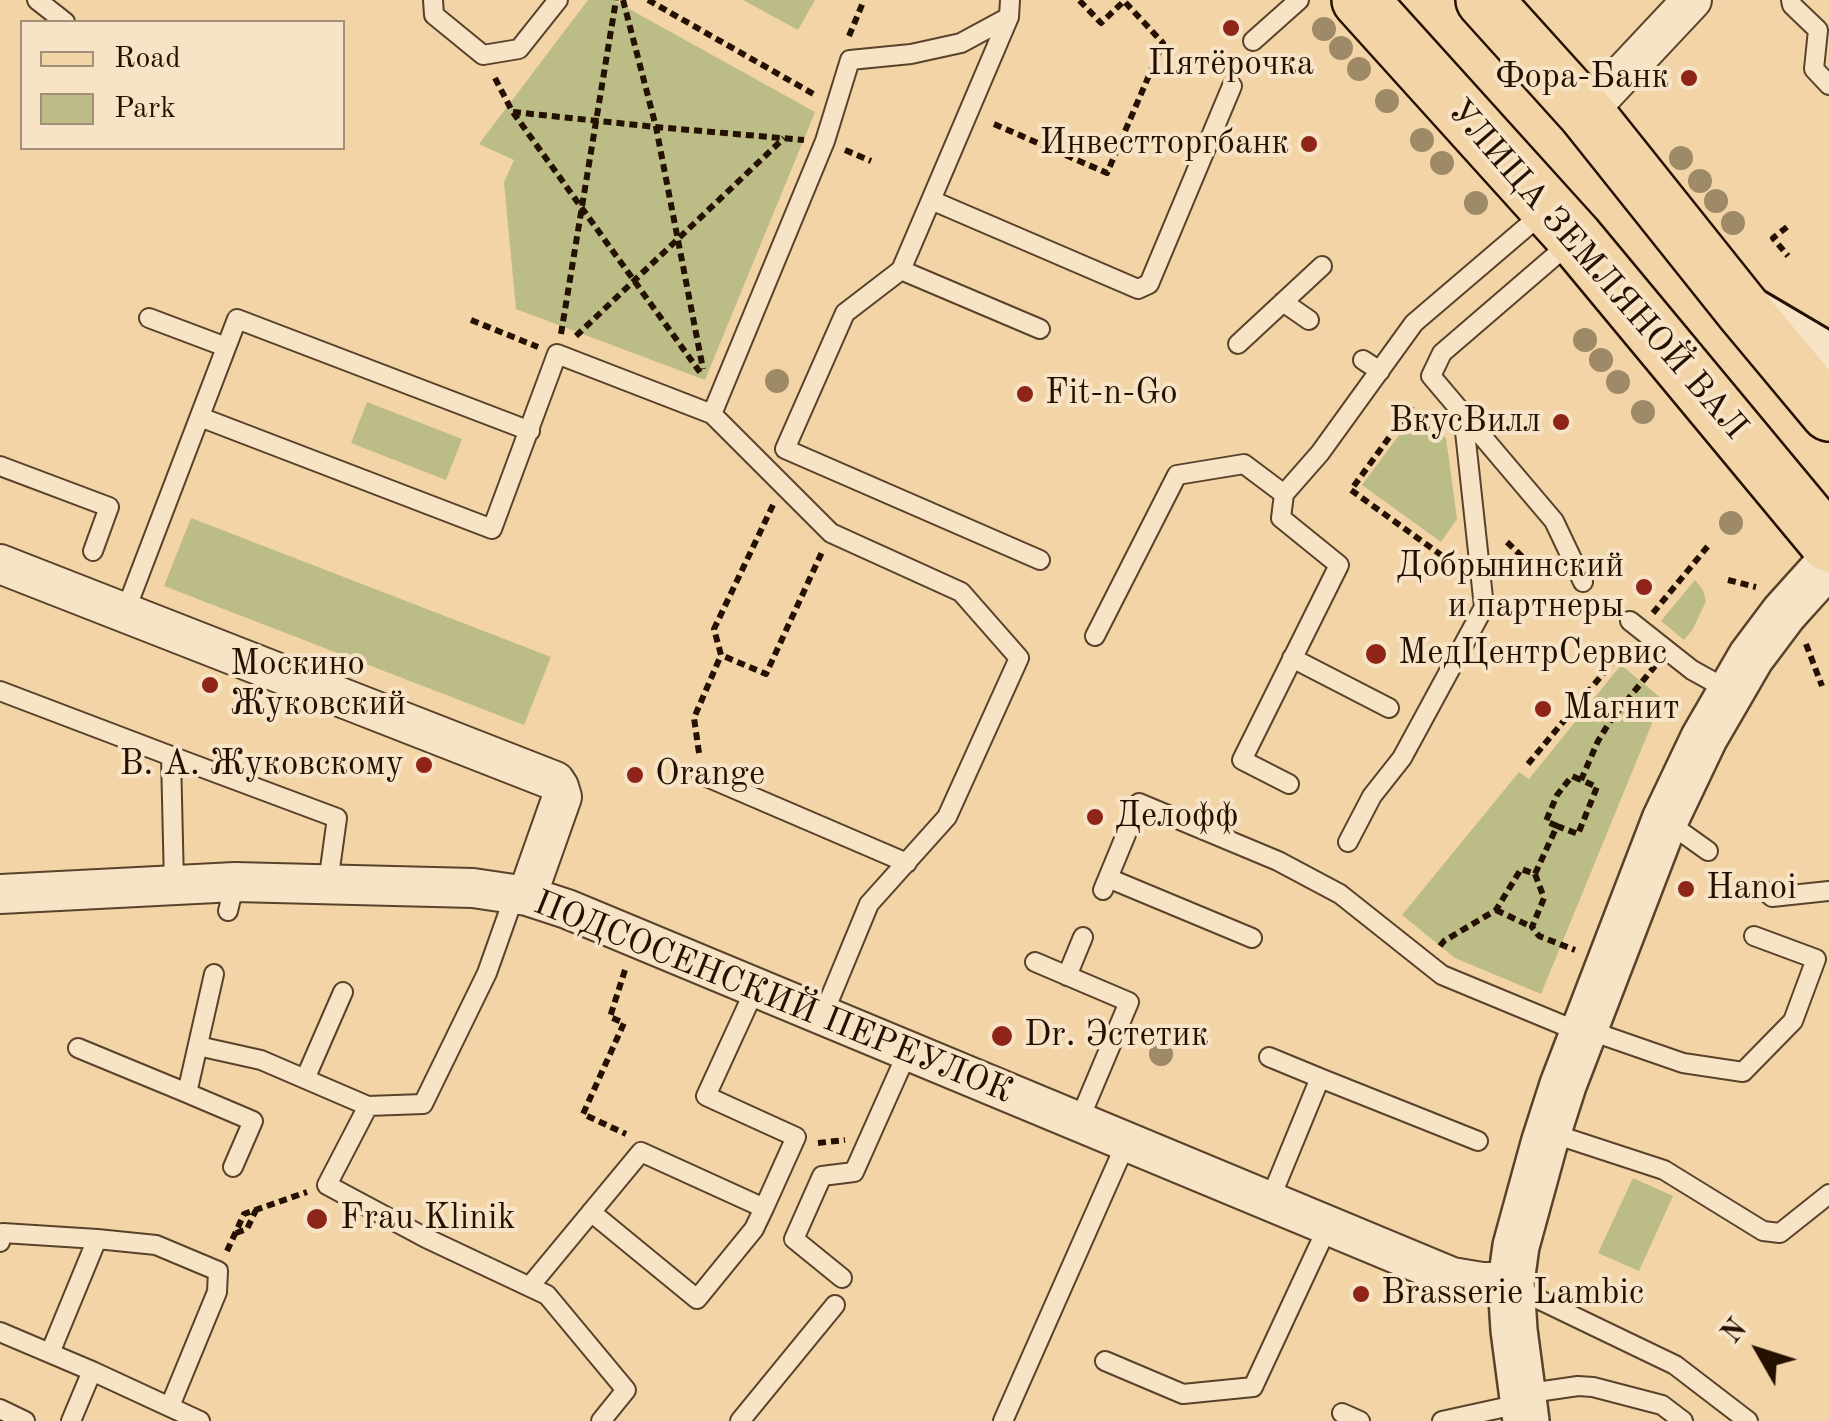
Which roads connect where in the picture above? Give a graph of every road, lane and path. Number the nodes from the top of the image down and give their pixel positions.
1 (36, 0) edge
2 (433, 0) edge
3 (558, 0) edge
4 (620, 0) edge
5 (648, 0) edge
6 (864, 0) edge
7 (1080, 0) edge
8 (1298, 0) edge
9 (1360, 0) edge
10 (1484, 0) edge
11 (1692, 0) edge
12 (1790, 0) edge
13 (1010, 8) edge
14 (62, 20) edge
15 (1252, 42) dead end
16 (482, 55) junction
17 (850, 60) junction
18 (1232, 86) dead end
19 (1829, 86) edge
20 (836, 106) junction
21 (512, 112) junction
22 (1586, 113) junction
23 (596, 121) junction
24 (994, 124) dead end
25 (656, 128) junction
26 (784, 138) junction
27 (825, 141) junction
28 (931, 200) junction
29 (582, 208) junction
30 (1562, 223) junction
31 (1787, 226) dead end
32 (678, 240) junction
33 (1788, 256) dead end
34 (1322, 266) dead end
35 (901, 270) junction
36 (634, 281) junction
37 (1283, 302) junction
38 (1744, 311) junction
39 (149, 318) dead end
40 (471, 320) dead end
41 (1309, 320) dead end
42 (1040, 328) dead end
43 (1238, 344) dead end
44 (226, 347) junction
45 (557, 354) junction
46 (1363, 360) dead end
47 (1829, 360) edge
48 (1380, 372) junction
49 (1412, 406) dead end
50 (1462, 413) junction
51 (1829, 413) edge
52 (712, 414) junction
53 (200, 417) junction
54 (530, 432) junction
55 (0, 466) edge
56 (782, 484) junction
57 (1284, 494) junction
58 (831, 532) junction
59 (1507, 542) dead end
60 (1829, 544) edge
61 (1708, 546) dead end
62 (93, 551) dead end
63 (1525, 559) dead end
64 (1040, 560) dead end
65 (1450, 562) dead end
66 (1829, 563) edge
67 (0, 564) edge
68 (1728, 580) dead end
69 (1583, 582) dead end
70 (1764, 588) dead end
71 (125, 612) junction
72 (1635, 625) junction
73 (1095, 636) dead end
74 (1804, 638) dead end
75 (721, 655) junction
76 (1292, 658) junction
77 (1642, 682) dead end
78 (1822, 686) dead end
79 (0, 691) edge
80 (1730, 691) junction
81 (1390, 708) dead end
82 (171, 756) junction
83 (1528, 764) dead end
84 (702, 776) joint
85 (1581, 780) junction
86 (1290, 784) dead end
87 (1665, 820) junction
88 (1558, 826) junction
89 (1348, 842) dead end
90 (1708, 851) dead end
91 (907, 862) junction
92 (1535, 874) junction
93 (328, 883) junction
94 (174, 884) junction
95 (1829, 890) edge
96 (1765, 891) dead end
97 (0, 894) edge
98 (521, 895) junction
99 (1496, 910) junction
100 (1532, 927) junction
101 (1083, 936) dead end
102 (1452, 936) dead end
103 (1754, 936) dead end
104 (1252, 938) dead end
105 (1574, 950) dead end
106 (1035, 962) dead end
107 (627, 964) dead end
108 (214, 974) dead end
109 (1067, 976) junction
110 (756, 987) junction
111 (343, 992) dead end
112 (823, 1015) junction
113 (1584, 1031) junction
114 (198, 1046) junction
115 (78, 1048) dead end
116 (908, 1051) junction
117 (1270, 1058) dead end
118 (1320, 1078) junction
119 (306, 1079) junction
120 (187, 1093) junction
121 (368, 1106) junction
122 (1078, 1122) junction
123 (1548, 1132) junction
124 (796, 1138) junction
125 (848, 1140) dead end
126 (1478, 1141) dead end
127 (1126, 1143) junction
128 (641, 1152) junction
129 (234, 1167) dead end
130 (327, 1186) junction
131 (1829, 1194) edge
132 (1269, 1202) junction
133 (764, 1208) junction
134 (591, 1212) junction
135 (1328, 1226) junction
136 (97, 1239) junction
137 (0, 1242) edge
138 (218, 1270) junction
139 (842, 1278) dead end
140 (1512, 1284) junction
141 (530, 1286) junction
142 (835, 1305) dead end
143 (0, 1332) edge
144 (50, 1353) junction
145 (1105, 1361) dead end
146 (92, 1371) junction
147 (170, 1406) junction
148 (1524, 1406) edge
149 (0, 1409) edge
150 (1342, 1413) dead end
151 (25, 1421) edge
152 (71, 1421) edge
153 (200, 1421) edge
154 (600, 1421) edge
155 (740, 1421) edge
156 (1003, 1421) edge
157 (1360, 1421) edge
158 (1442, 1421) edge
159 (1682, 1421) edge
160 (1748, 1421) edge

1 - 14 lane
2 - 16 lane
3 - 16 lane
4 - 23 path
4 - 25 path
5 - 20 path
6 - 17 path
7 - 24 path
8 - 15 lane
9 - 30 main road, УЛИЦА ЗЕМЛЯНОЙ ВАЛ
10 - 22 main road
11 - 22 street
12 - 19 lane
13 - 17 lane
13 - 28 lane
16 - 21 path
17 - 20 lane
18 - 28 lane
20 - 27 lane
21 - 23 path
21 - 29 path
22 - 38 main road
23 - 25 path
23 - 29 path
25 - 26 path
25 - 32 path
26 - 27 path
26 - 32 path
27 - 52 lane
28 - 35 lane
29 - 36 path
29 - 45 path
30 - 48 lane
30 - 50 lane
30 - 60 main road, УЛИЦА ЗЕМЛЯНОЙ ВАЛ
31 - 33 path
32 - 36 path
32 - 36 path
34 - 37 lane
35 - 42 lane
35 - 64 lane
36 - 45 path
37 - 41 lane
37 - 43 lane
38 - 47 main road
38 - 51 main road
39 - 44 lane
40 - 45 path
44 - 53 lane
44 - 54 lane
45 - 52 lane
45 - 54 lane
46 - 48 lane
48 - 57 lane
49 - 65 path
50 - 69 lane
50 - 89 lane
52 - 56 lane
53 - 54 lane
53 - 71 lane
55 - 62 lane
56 - 58 lane
56 - 75 path
57 - 73 lane
57 - 76 lane
58 - 75 path
58 - 91 lane
59 - 63 path
61 - 72 path
66 - 80 street
67 - 71 street
68 - 70 path
71 - 98 street
72 - 80 lane
72 - 83 path
74 - 78 path
75 - 84 path
76 - 81 lane
76 - 86 lane
77 - 85 path
79 - 82 lane
80 - 87 street
82 - 93 lane
82 - 94 lane
84 - 91 lane
85 - 88 path
85 - 88 path
87 - 90 lane
87 - 113 street
88 - 92 path
91 - 112 lane
92 - 99 path
92 - 100 path
93 - 94 street, ПОДСОСЕНСКИЙ ПЕРЕУЛОК
93 - 98 street, ПОДСОСЕНСКИЙ ПЕРЕУЛОК
94 - 97 street, ПОДСОСЕНСКИЙ ПЕРЕУЛОК
95 - 96 lane
98 - 110 street, ПОДСОСЕНСКИЙ ПЕРЕУЛОК
98 - 121 lane
99 - 100 path
99 - 102 path
100 - 105 path
101 - 109 lane
103 - 113 lane
104 - 113 lane
106 - 109 lane
107 - 128 path
108 - 114 lane
109 - 122 lane
110 - 112 street, ПОДСОСЕНСКИЙ ПЕРЕУЛОК
110 - 124 lane
111 - 119 lane
112 - 116 street, ПОДСОСЕНСКИЙ ПЕРЕУЛОК
113 - 123 street
114 - 119 lane
114 - 120 lane
115 - 120 lane
116 - 122 street, ПОДСОСЕНСКИЙ ПЕРЕУЛОК
116 - 139 lane
117 - 118 lane
118 - 126 lane
118 - 132 lane
119 - 121 lane
120 - 129 lane
121 - 130 lane
122 - 127 street, ПОДСОСЕНСКИЙ ПЕРЕУЛОК
123 - 131 lane
123 - 140 street
124 - 125 path
124 - 133 lane
127 - 132 street, ПОДСОСЕНСКИЙ ПЕРЕУЛОК
127 - 156 lane
128 - 133 lane
128 - 134 lane
130 - 138 path
130 - 141 lane
132 - 135 street, ПОДСОСЕНСКИЙ ПЕРЕУЛОК
133 - 134 lane
134 - 141 lane
135 - 140 street, ПОДСОСЕНСКИЙ ПЕРЕУЛОК
135 - 145 lane
136 - 137 lane
136 - 138 lane
136 - 144 lane
138 - 147 lane
140 - 148 street
140 - 160 lane
141 - 154 lane
142 - 155 lane
143 - 144 lane
144 - 146 lane
146 - 147 lane
146 - 152 lane
147 - 153 lane
148 - 158 lane
148 - 159 lane
149 - 151 lane
150 - 157 lane

